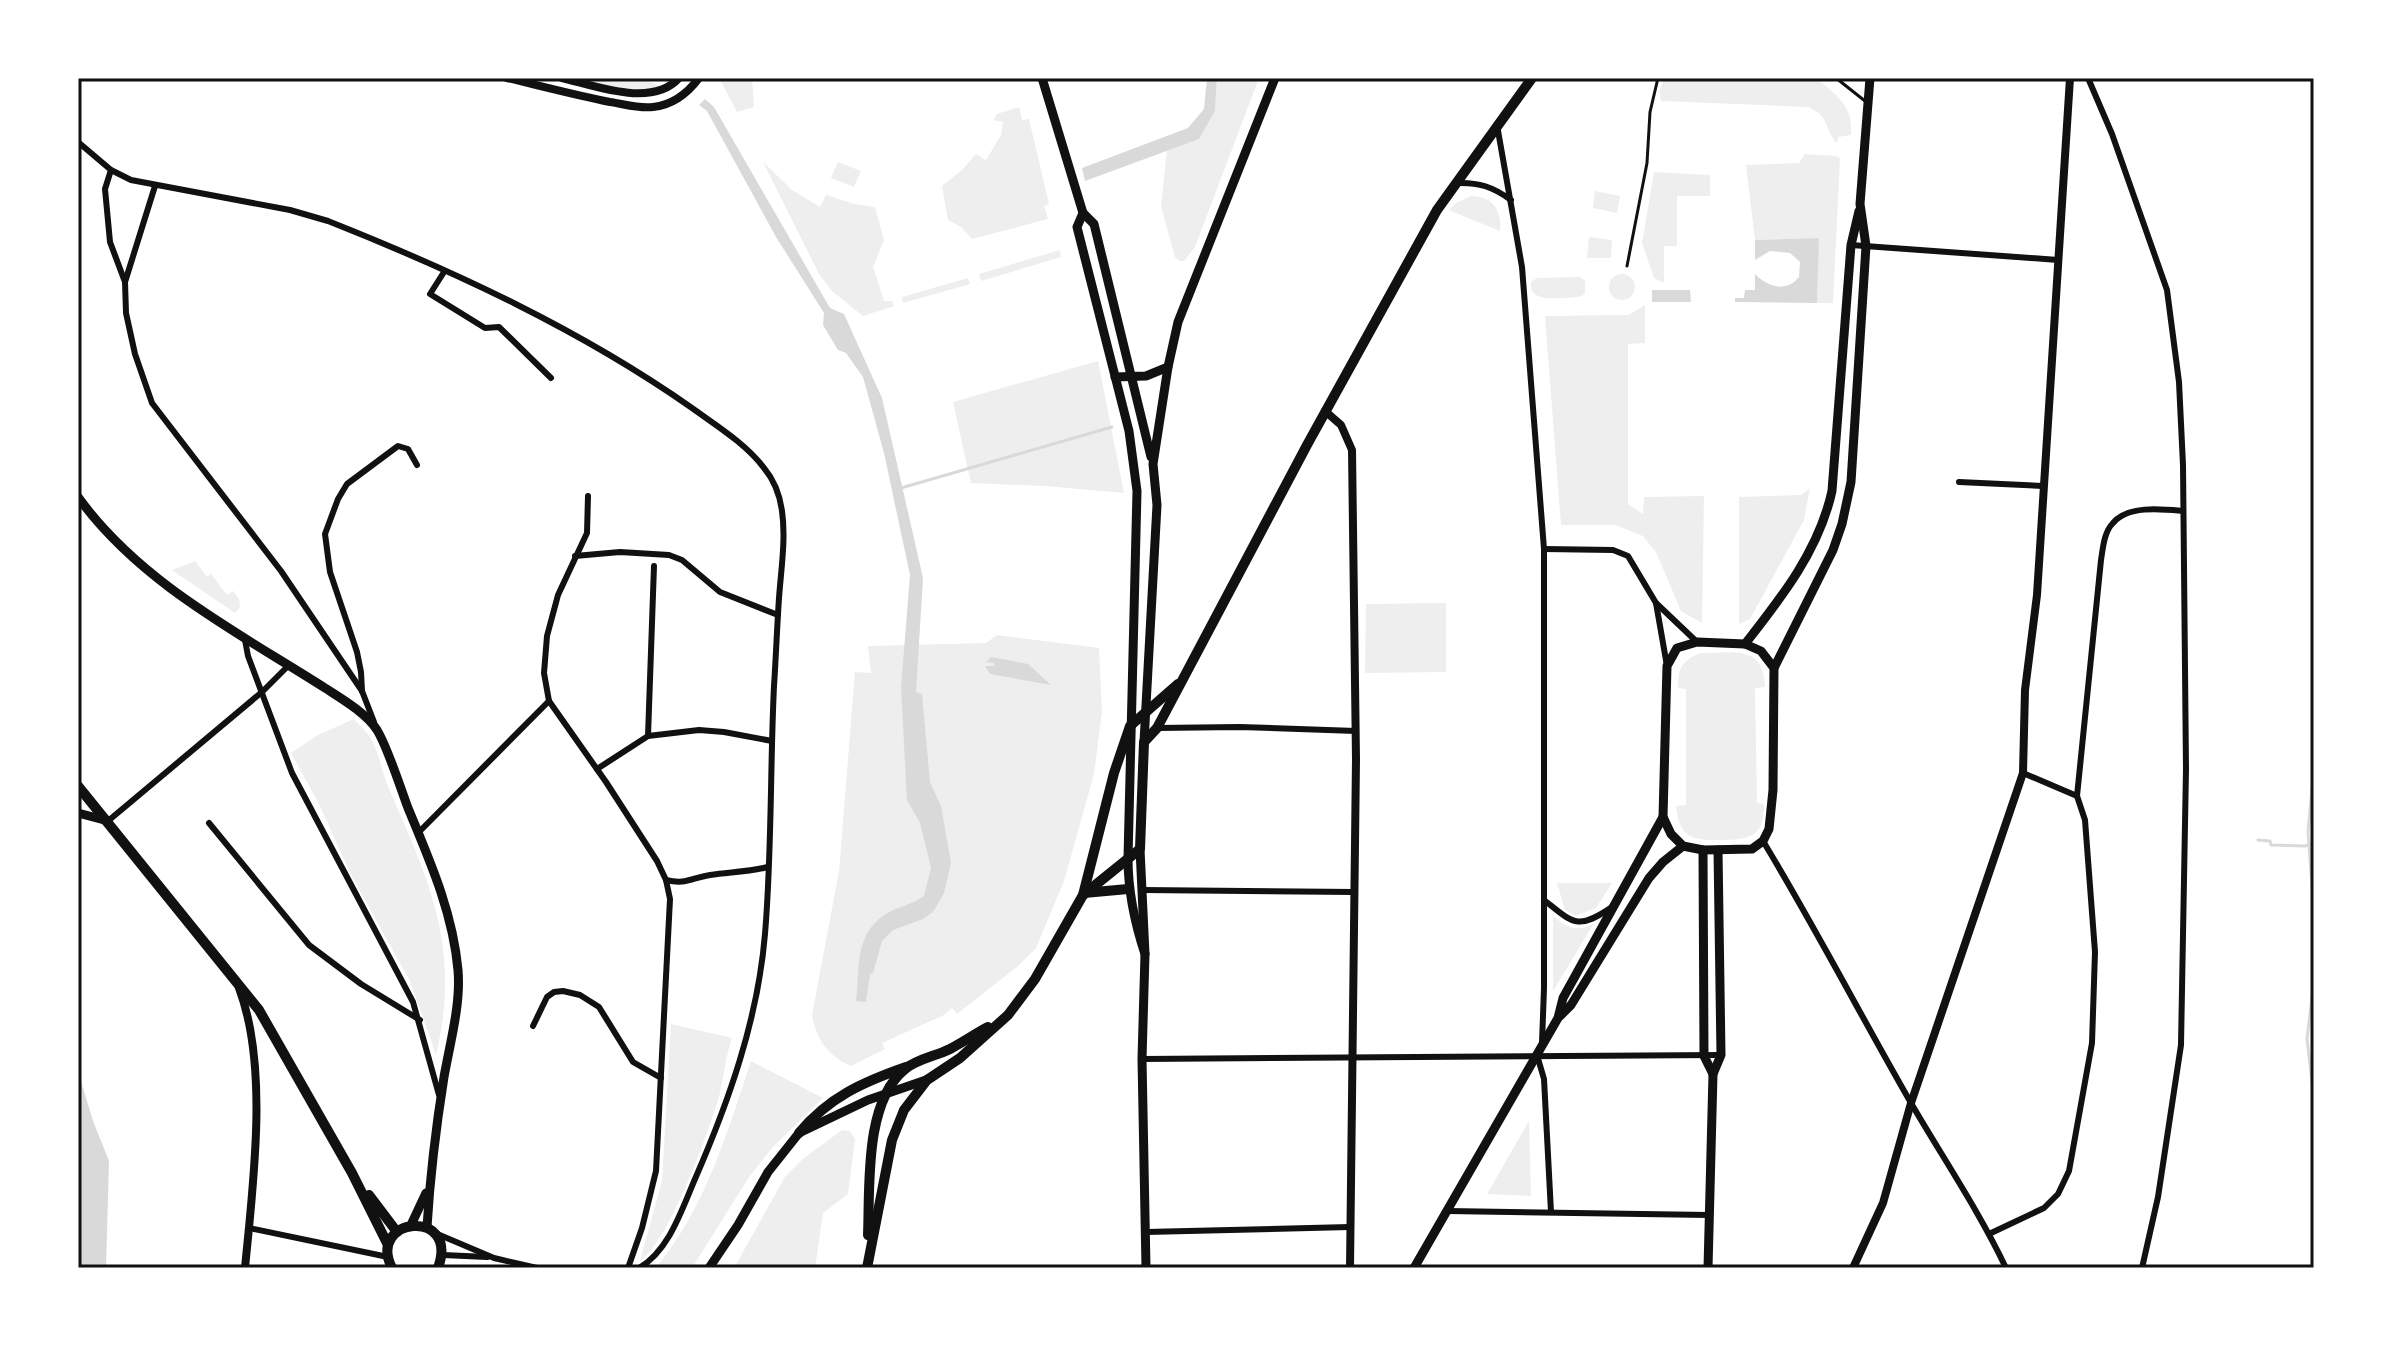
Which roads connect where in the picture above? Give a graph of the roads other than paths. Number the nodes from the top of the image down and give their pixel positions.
1 (507, 78) edge
2 (562, 78) edge
3 (679, 78) edge
4 (699, 78) edge
5 (1042, 78) edge
6 (1275, 78) edge
7 (1532, 78) edge
8 (1658, 78) edge
9 (1836, 78) edge
10 (1870, 78) edge
11 (2070, 78) edge
12 (2088, 78) edge
13 (1868, 103) junction
14 (1497, 125) junction
15 (78, 142) edge
16 (111, 170) junction
17 (1455, 183) junction
18 (155, 186) junction
19 (1511, 200) junction
20 (1860, 204) junction
21 (1083, 213) junction
22 (1851, 245) junction
23 (1866, 246) junction
24 (2058, 260) junction
25 (1627, 266) dead end
26 (444, 272) junction
27 (125, 282) junction
28 (1168, 367) junction
29 (1115, 377) junction
30 (551, 378) dead end
31 (1133, 378) junction
32 (1325, 411) junction
33 (1153, 464) junction
34 (417, 465) dead end
35 (1959, 482) dead end
36 (2043, 486) junction
37 (1137, 491) junction
38 (588, 496) dead end
39 (78, 497) edge
40 (2183, 511) junction
41 (1544, 549) junction
42 (575, 556) junction
43 (654, 566) dead end
44 (1656, 603) junction
45 (778, 615) junction
46 (245, 640) junction
47 (1697, 642) junction
48 (1745, 644) junction
49 (288, 666) junction
50 (1667, 666) junction
51 (1774, 668) junction
52 (1182, 680) junction
53 (362, 691) junction
54 (262, 692) junction
55 (549, 701) junction
56 (1147, 709) junction
57 (1130, 726) junction
58 (1157, 728) junction
59 (376, 729) junction
60 (1356, 731) junction
61 (648, 736) junction
62 (772, 741) junction
63 (1144, 742) junction
64 (597, 769) junction
65 (2023, 773) junction
66 (78, 786) edge
67 (2077, 796) junction
68 (78, 813) edge
69 (1663, 817) junction
70 (108, 821) junction
71 (209, 823) dead end
72 (418, 833) junction
73 (1763, 841) junction
74 (1683, 846) junction
75 (1140, 849) junction
76 (1703, 850) junction
77 (1718, 850) junction
78 (1128, 858) junction
79 (768, 867) junction
80 (666, 880) junction
81 (1128, 889) junction
82 (1142, 890) junction
83 (1354, 892) junction
84 (1084, 894) junction
85 (1544, 900) junction
86 (1615, 905) junction
87 (1145, 954) junction
88 (236, 979) junction
89 (1008, 1015) junction
90 (1558, 1018) junction
91 (420, 1020) junction
92 (533, 1026) dead end
93 (1539, 1051) junction
94 (1721, 1055) junction
95 (1704, 1056) junction
96 (1352, 1057) junction
97 (1142, 1059) junction
98 (906, 1067) junction
99 (1713, 1074) junction
100 (661, 1078) junction
101 (927, 1080) junction
102 (886, 1094) junction
103 (440, 1100) junction
104 (1911, 1103) junction
105 (799, 1133) junction
106 (352, 1173) junction
107 (429, 1186) junction
108 (1447, 1211) junction
109 (1551, 1212) junction
110 (1709, 1215) junction
111 (411, 1225) junction
112 (1350, 1227) junction
113 (249, 1228) junction
114 (431, 1230) junction
115 (397, 1232) junction
116 (1146, 1232) junction
117 (1989, 1234) junction
118 (388, 1251) junction
119 (443, 1255) junction
120 (494, 1258) junction
121 (867, 1264) edge
122 (245, 1268) edge
123 (392, 1268) edge
124 (438, 1268) edge
125 (537, 1268) edge
126 (628, 1268) edge
127 (639, 1268) edge
128 (709, 1268) edge
129 (1146, 1268) edge
130 (1350, 1268) edge
131 (1414, 1268) edge
132 (1708, 1268) edge
133 (1853, 1268) edge
134 (2006, 1268) edge
135 (2142, 1268) edge

1 - 4 street
2 - 3 street
5 - 21 main road
6 - 28 main road
7 - 14 main road
8 - 25 lane
9 - 13 lane
10 - 13 main road
11 - 24 street
12 - 40 street
13 - 20 main road
14 - 17 main road
14 - 19 street
15 - 16 street
16 - 18 street
16 - 27 street
17 - 19 street
17 - 32 main road
18 - 26 street
18 - 27 street
19 - 41 street
20 - 22 main road
20 - 23 main road
21 - 29 main road
21 - 31 main road
22 - 23 street
22 - 48 main road
23 - 24 street
23 - 51 main road
24 - 36 street
26 - 30 street
26 - 45 street
27 - 53 street
28 - 31 main road
28 - 33 main road
29 - 31 main road
29 - 37 main road
31 - 33 main road
32 - 52 main road
32 - 60 street
33 - 37 main road
33 - 56 main road
34 - 53 street
35 - 36 street
36 - 65 street
37 - 57 main road
38 - 42 street
39 - 46 main road
40 - 67 street
40 - 135 street
41 - 44 street
41 - 85 street
42 - 45 street
42 - 55 street
43 - 61 street
44 - 47 street
44 - 50 street
45 - 62 street
46 - 49 main road
46 - 54 street
47 - 48 main road
47 - 50 main road
48 - 51 main road
49 - 54 street
49 - 59 main road
50 - 69 main road
51 - 73 main road
52 - 56 main road
52 - 58 main road
53 - 59 street
54 - 70 street
54 - 91 street
55 - 64 street
55 - 72 street
56 - 57 main road
56 - 63 main road
57 - 78 main road
57 - 84 main road
58 - 60 street
58 - 63 main road
59 - 72 main road
60 - 83 street
61 - 62 street
61 - 64 street
62 - 79 street
63 - 75 main road
64 - 80 street
65 - 67 street
65 - 104 street
66 - 70 main road
67 - 117 street
68 - 70 main road
69 - 74 main road
69 - 86 main road
70 - 88 main road
71 - 91 street
72 - 103 main road
73 - 77 main road
73 - 104 street
74 - 76 main road
74 - 90 main road
75 - 78 main road
75 - 82 main road
76 - 77 main road
76 - 95 main road
77 - 94 main road
78 - 81 main road
78 - 84 main road
79 - 80 street
79 - 127 street
80 - 100 street
81 - 84 main road
81 - 87 main road
82 - 83 street
82 - 87 main road
83 - 96 street
84 - 89 main road
85 - 86 street
85 - 93 street
86 - 90 main road
87 - 97 main road
88 - 106 main road
88 - 113 street
89 - 98 main road
89 - 101 main road
90 - 93 main road
91 - 103 street
92 - 100 street
93 - 95 street
93 - 96 street
93 - 108 main road
93 - 109 street
94 - 95 street
94 - 99 main road
95 - 99 main road
96 - 97 street
96 - 112 street
97 - 116 main road
98 - 102 main road
98 - 105 main road
99 - 110 main road
100 - 126 street
101 - 102 main road
101 - 121 main road
102 - 105 main road
102 - 121 main road
103 - 107 main road
104 - 117 street
104 - 133 street
105 - 128 main road
106 - 115 main road
106 - 118 main road
107 - 111 main road
107 - 114 main road
108 - 109 street
108 - 131 main road
109 - 110 street
110 - 132 main road
111 - 114 main road
111 - 115 main road
112 - 116 street
112 - 130 street
113 - 118 street
113 - 122 street
114 - 119 main road
114 - 120 street
115 - 118 main road
116 - 129 main road
117 - 134 street
118 - 123 main road
119 - 120 street
119 - 124 main road
120 - 125 street

